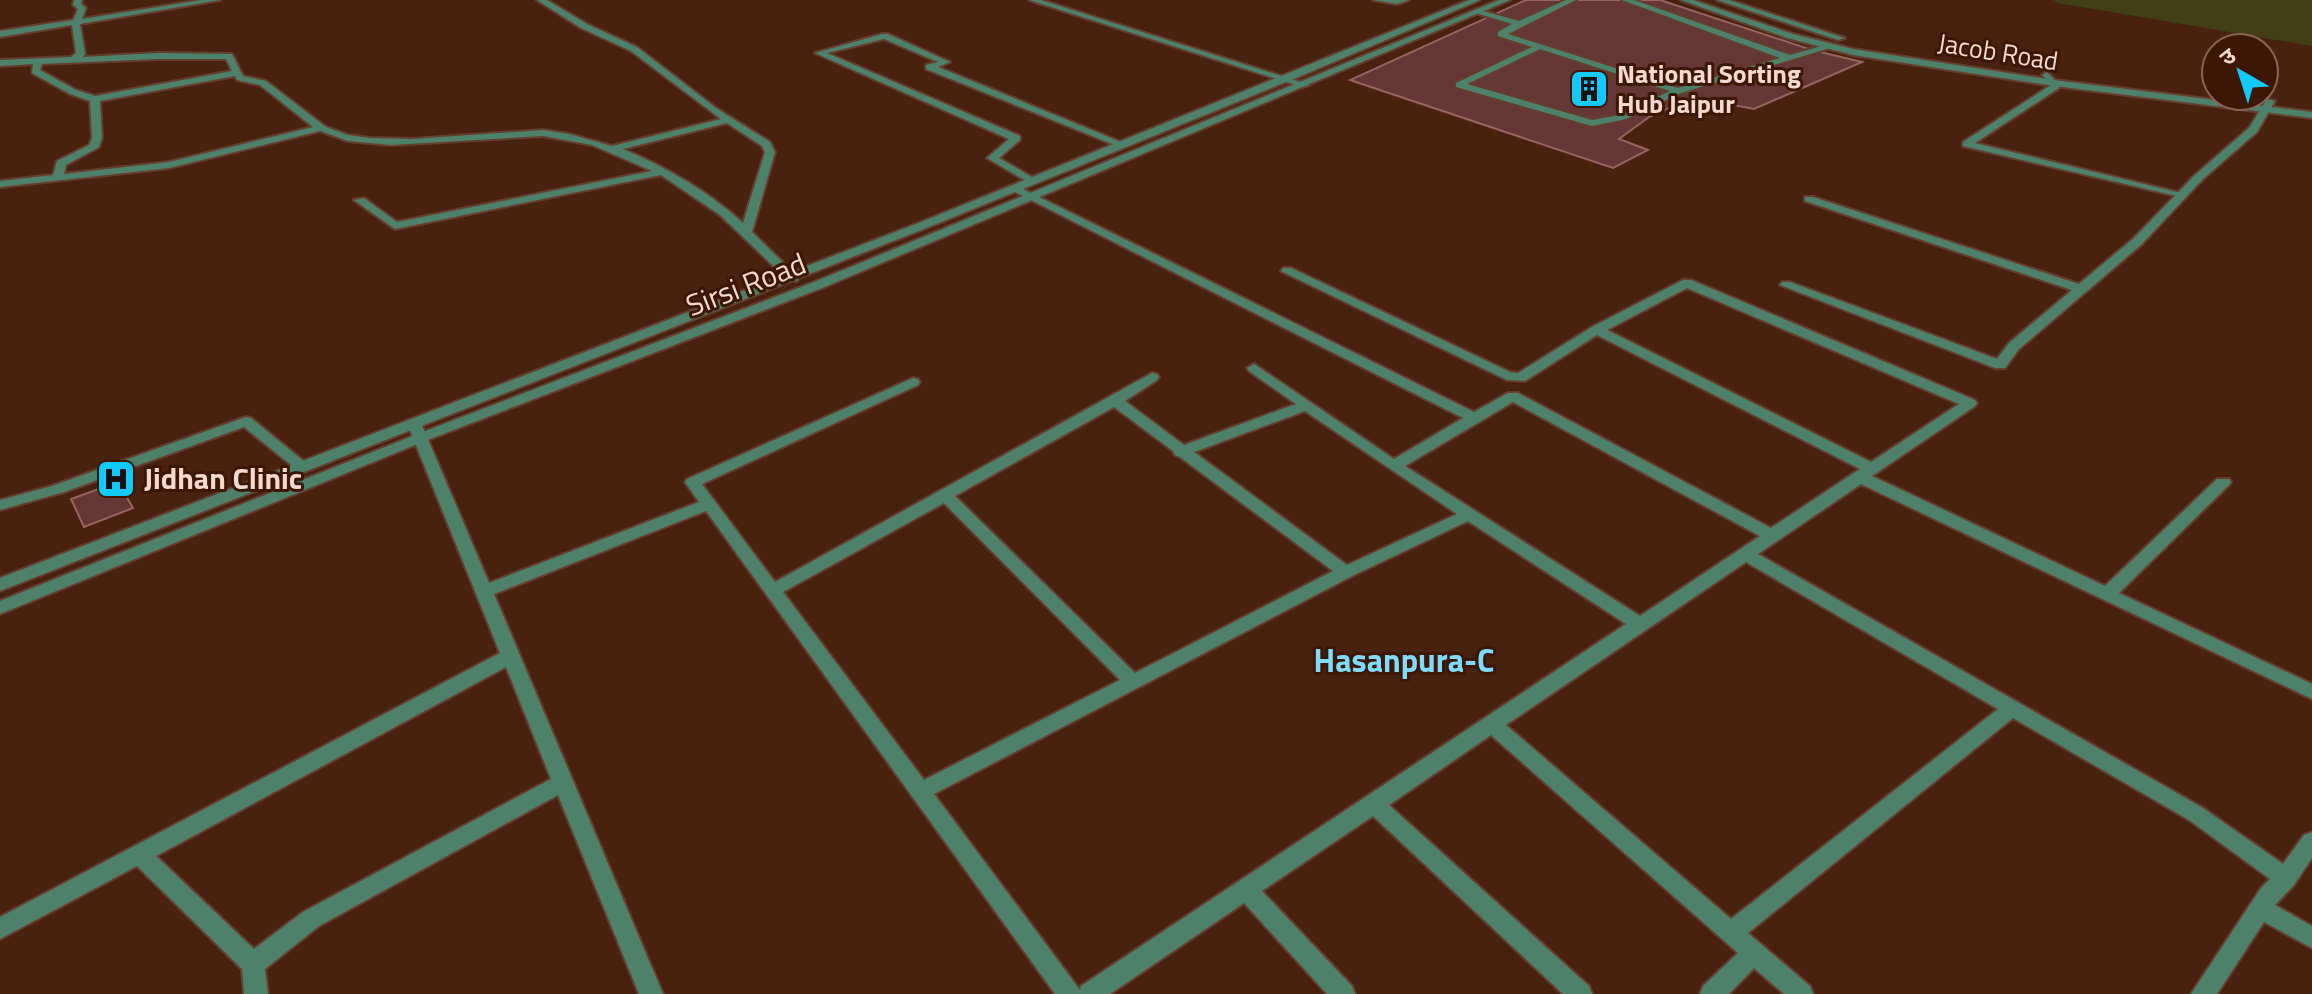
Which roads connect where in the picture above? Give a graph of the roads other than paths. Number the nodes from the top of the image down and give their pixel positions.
1 (78, 0) edge
2 (216, 0) edge
3 (541, 0) edge
4 (1033, 0) edge
5 (1377, 0) edge
6 (1405, 0) edge
7 (1506, 0) edge
8 (1572, 0) edge
9 (1626, 0) edge
10 (1685, 0) edge
11 (1721, 0) edge
12 (172, 4) edge
13 (1477, 6) edge
14 (76, 23) junction
15 (1519, 24) junction
16 (0, 34) edge
17 (1540, 46) junction
18 (1829, 47) junction
19 (75, 58) junction
20 (1791, 58) junction
21 (39, 60) junction
22 (0, 63) edge
23 (237, 73) junction
24 (1289, 79) junction
25 (2050, 79) junction
26 (1305, 85) junction
27 (1678, 91) junction
28 (2200, 93) edge
29 (2200, 97) edge
30 (95, 99) junction
31 (2280, 106) edge
32 (2312, 107) edge
33 (2280, 108) edge
34 (2264, 112) edge
35 (2312, 115) edge
36 (729, 120) junction
37 (322, 128) junction
38 (1121, 144) junction
39 (610, 150) junction
40 (661, 172) junction
41 (58, 177) junction
42 (1032, 180) junction
43 (0, 184) edge
44 (1017, 189) junction
45 (2181, 196) junction
46 (1032, 197) junction
47 (1809, 199) dead end
48 (360, 200) dead end
49 (745, 235) junction
50 (1287, 271) dead end
51 (793, 278) junction
52 (1786, 285) dead end
53 (2081, 289) junction
54 (1597, 330) junction
55 (1254, 368) dead end
56 (1152, 377) dead end
57 (1520, 378) junction
58 (913, 382) dead end
59 (1513, 396) junction
60 (1115, 401) junction
61 (1307, 405) junction
62 (1474, 418) junction
63 (417, 431) junction
64 (1180, 452) junction
65 (301, 466) junction
66 (1394, 466) junction
67 (1866, 473) junction
68 (2223, 482) dead end
69 (945, 495) junction
70 (708, 504) junction
71 (0, 505) edge
72 (1470, 514) junction
73 (1773, 536) junction
74 (1745, 554) junction
75 (1346, 572) junction
76 (0, 585) edge
77 (485, 591) junction
78 (772, 591) junction
79 (2107, 594) junction
80 (0, 608) edge
81 (1639, 624) junction
82 (511, 656) junction
83 (1132, 681) junction
84 (2312, 692) edge
85 (2012, 708) junction
86 (1492, 724) junction
87 (564, 782) junction
88 (920, 792) junction
89 (1374, 804) junction
90 (2312, 841) edge
91 (140, 855) junction
92 (2286, 878) junction
93 (1246, 889) junction
94 (2261, 908) junction
95 (0, 929) edge
96 (1731, 933) junction
97 (2312, 938) edge
98 (1754, 953) junction
99 (253, 964) junction
100 (256, 994) edge
101 (651, 994) edge
102 (1069, 994) edge
103 (1090, 994) edge
104 (1343, 994) edge
105 (1580, 994) edge
106 (1712, 994) edge
107 (1801, 994) edge
108 (2203, 994) edge

1 - 14 street
2 - 12 street
3 - 36 street
4 - 24 street
5 - 6 street
7 - 13 street, Sirsi Road
8 - 15 street
9 - 20 street
10 - 18 street, Jacob Road
11 - 25 street, Jacob Road
12 - 14 street
13 - 15 street
13 - 24 street, Sirsi Road
13 - 26 street, Sirsi Road
14 - 16 street
14 - 19 street
15 - 17 street
17 - 27 street
17 - 27 street
18 - 20 street
18 - 25 street, Jacob Road
19 - 21 street
19 - 23 street
20 - 27 street
21 - 22 street
21 - 30 street
23 - 30 street
23 - 37 street
24 - 26 street
24 - 38 street, Sirsi Road
25 - 28 street, Jacob Road
25 - 29 street, Jacob Road
25 - 45 street
26 - 46 street, Sirsi Road
30 - 41 street
31 - 32 street, Jacob Road
33 - 35 street, Jacob Road
34 - 45 street
36 - 39 street
36 - 49 street
37 - 39 street
37 - 41 street
38 - 42 street, Sirsi Road
38 - 42 street
39 - 40 street
40 - 48 street
40 - 49 street
41 - 43 street
42 - 44 street, Sirsi Road
44 - 46 street
44 - 51 street, Sirsi Road
45 - 53 street
46 - 62 street
46 - 63 street, Sirsi Road
47 - 53 street
49 - 51 street
50 - 57 street
51 - 63 street, Sirsi Road
52 - 53 street
54 - 57 street
54 - 67 street
54 - 67 street
55 - 61 street
56 - 60 street
57 - 59 street
58 - 70 street
59 - 62 street
59 - 73 street
60 - 64 street
60 - 69 street
61 - 64 street
61 - 66 street
62 - 66 street
63 - 65 street, Sirsi Road
63 - 77 street
63 - 80 street, Sirsi Road
64 - 75 street
65 - 71 street
65 - 76 street, Sirsi Road
66 - 72 street
67 - 73 street
67 - 79 street
68 - 79 street
69 - 78 street
69 - 83 street
70 - 77 street
70 - 78 street
72 - 75 street
72 - 81 street
73 - 74 street
74 - 81 street
74 - 85 street
75 - 83 street
77 - 82 street
78 - 88 street
79 - 84 street
81 - 86 street
82 - 87 street
82 - 91 street
83 - 88 street
85 - 92 street
85 - 96 street
86 - 89 street
86 - 96 street
87 - 99 street
87 - 101 street
88 - 102 street
89 - 93 street
89 - 105 street
90 - 92 street
91 - 95 street
91 - 99 street
92 - 94 street
93 - 103 street
93 - 104 street
94 - 97 street
94 - 108 street
96 - 98 street
98 - 106 street
98 - 107 street
99 - 100 street

